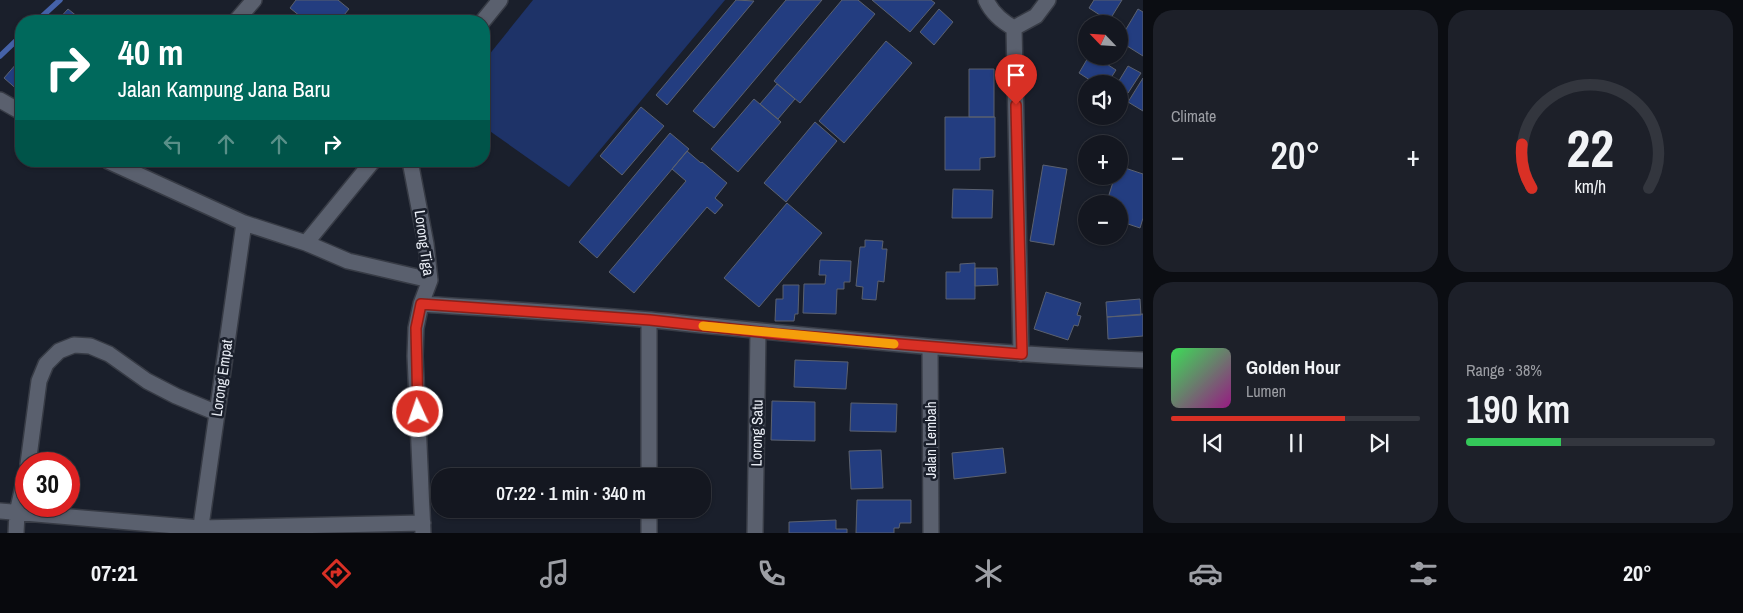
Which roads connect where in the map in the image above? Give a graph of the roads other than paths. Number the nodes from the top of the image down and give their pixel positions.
1 (254, 0) edge
2 (500, 0) edge
3 (986, 0) edge
4 (1048, 0) edge
5 (241, 15) edge
6 (489, 15) edge
7 (1014, 28) junction
8 (0, 100) edge
9 (15, 109) edge
10 (123, 167) edge
11 (368, 167) edge
12 (411, 167) edge
13 (244, 223) junction
14 (306, 243) junction
15 (430, 280) junction
16 (421, 304) junction
17 (650, 320) junction
18 (758, 332) junction
19 (930, 347) junction
20 (1022, 354) junction
21 (1142, 362) edge
22 (217, 413) junction
23 (30, 452) edge
24 (649, 468) edge
25 (0, 511) edge
26 (15, 513) edge
27 (17, 517) edge
28 (58, 517) edge
29 (649, 518) edge
30 (423, 528) edge
31 (200, 531) edge
32 (16, 533) edge
33 (649, 533) edge
34 (755, 533) edge
35 (931, 533) edge

1 - 5 street
2 - 6 street
3 - 7 street
4 - 7 street
7 - 20 street
8 - 9 street
10 - 13 street
11 - 14 street
12 - 15 street, Lorong Tiga
13 - 14 street
13 - 22 street, Lorong Empat
14 - 15 street
15 - 16 street, Lorong Tiga
16 - 17 street
16 - 30 street, Lorong Tiga
17 - 18 street
17 - 24 street
18 - 19 street
18 - 34 street, Lorong Satu
19 - 20 street
19 - 35 street, Jalan Lembah
20 - 21 street
22 - 23 street
22 - 31 street, Lorong Empat
25 - 26 street
27 - 32 street
28 - 31 street
29 - 33 street
30 - 31 street

